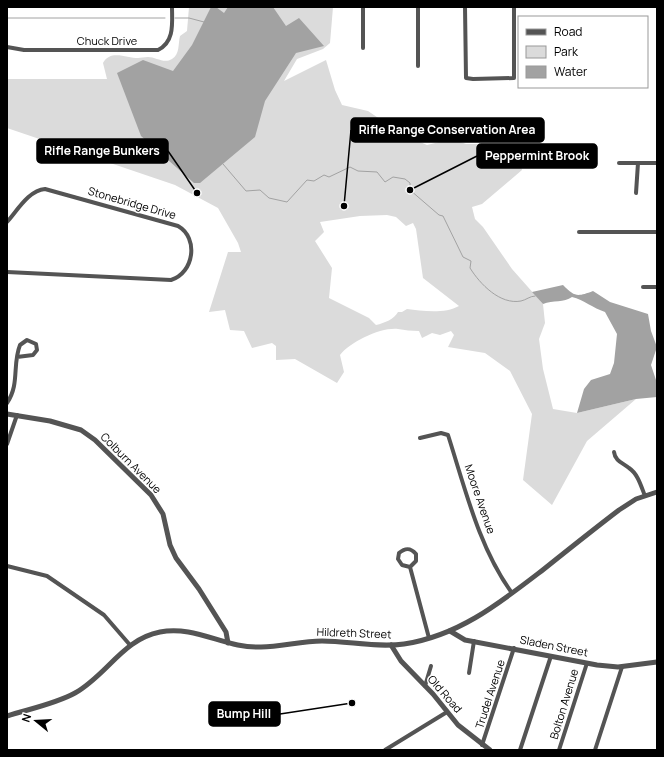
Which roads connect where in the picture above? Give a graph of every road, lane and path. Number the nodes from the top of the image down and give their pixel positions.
1 (172, 7) edge
2 (363, 7) edge
3 (418, 7) edge
4 (465, 7) edge
5 (514, 7) edge
6 (7, 47) edge
7 (364, 48) dead end
8 (418, 66) dead end
9 (619, 163) dead end
10 (638, 163) junction
11 (657, 163) edge
12 (636, 193) dead end
13 (7, 222) edge
14 (579, 232) dead end
15 (657, 232) edge
16 (7, 272) edge
17 (643, 287) dead end
18 (657, 287) edge
19 (17, 357) junction
20 (7, 403) edge
21 (7, 414) edge
22 (17, 416) junction
23 (420, 438) dead end
24 (7, 444) edge
25 (614, 452) dead end
26 (657, 492) edge
27 (645, 496) junction
28 (7, 566) edge
29 (410, 567) junction
30 (512, 594) junction
31 (450, 631) junction
32 (429, 638) junction
33 (474, 641) junction
34 (228, 643) junction
35 (130, 645) junction
36 (391, 645) junction
37 (514, 648) junction
38 (551, 656) junction
39 (657, 662) edge
40 (587, 663) junction
41 (431, 666) dead end
42 (622, 667) junction
43 (469, 673) dead end
44 (425, 686) junction
45 (447, 712) junction
46 (7, 716) edge
47 (482, 744) junction
48 (385, 750) edge
49 (490, 750) edge
50 (520, 750) edge
51 (559, 750) edge
52 (595, 750) edge

1 - 6 street, Chuck Drive
2 - 7 street
3 - 8 street
4 - 5 street
9 - 10 street
10 - 11 street
10 - 12 street
13 - 16 street, Stonebridge Drive
14 - 15 street
17 - 18 street
19 - 19 street
19 - 20 street
21 - 22 street, Colburn Avenue
22 - 24 street
22 - 34 street, Colburn Avenue
23 - 30 street, Moore Avenue
25 - 27 street
26 - 27 street, Hildreth Street
27 - 30 street, Hildreth Street
28 - 35 street
29 - 29 street
29 - 32 street
30 - 31 street, Hildreth Street
31 - 32 street, Hildreth Street
31 - 33 street, Sladen Street
32 - 36 street, Hildreth Street
33 - 37 street, Sladen Street
33 - 43 street
34 - 35 street, Hildreth Street
34 - 36 street, Hildreth Street
35 - 46 street, Hildreth Street
36 - 44 street, Old Road
37 - 38 street, Sladen Street
37 - 47 street, Trudel Avenue
38 - 40 street, Sladen Street
38 - 50 street
39 - 42 street, Sladen Street
40 - 42 street, Sladen Street
40 - 51 street, Bolton Avenue
41 - 44 street
42 - 52 street
44 - 45 street, Old Road
45 - 47 street, Old Road
45 - 48 street
47 - 49 street, Old Road

